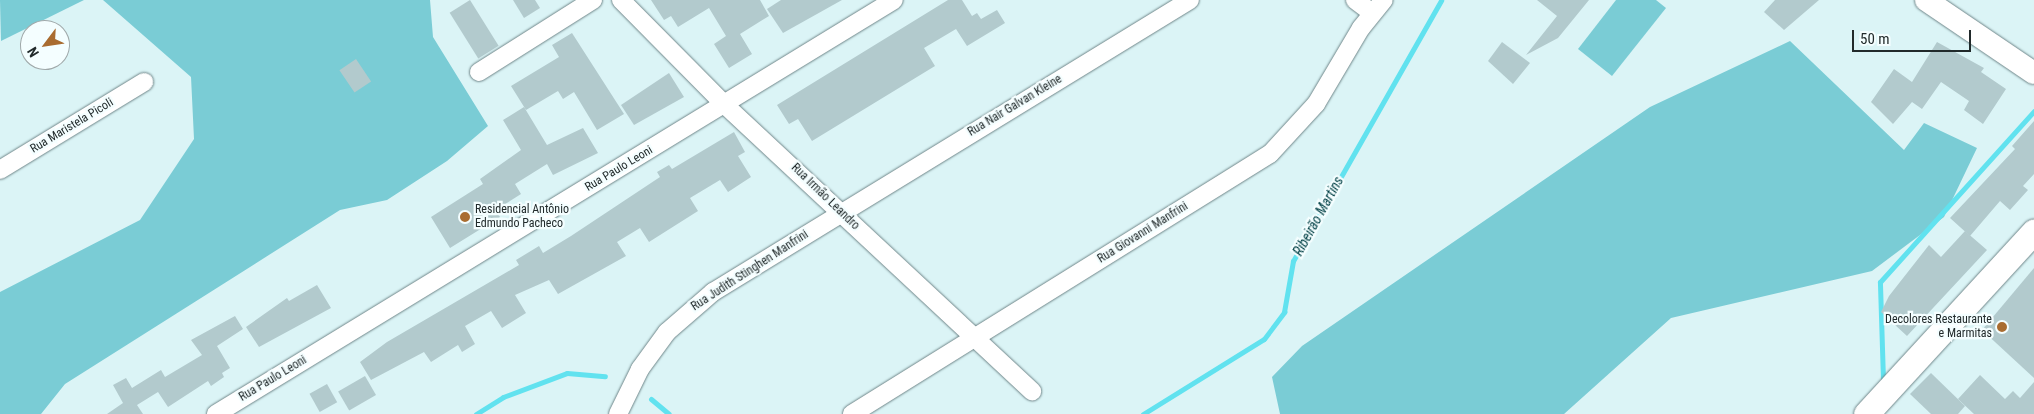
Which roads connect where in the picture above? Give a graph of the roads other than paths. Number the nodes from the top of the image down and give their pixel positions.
1 (593, 0) edge
2 (622, 0) edge
3 (894, 0) edge
4 (1190, 0) edge
5 (1355, 0) edge
6 (1926, 0) edge
7 (1378, 6) edge
8 (479, 72) dead end
9 (2034, 73) edge
10 (144, 82) dead end
11 (725, 104) junction
12 (0, 170) edge
13 (841, 213) junction
14 (2034, 231) edge
15 (974, 337) junction
16 (1032, 390) dead end
17 (216, 414) edge
18 (618, 414) edge
19 (852, 414) edge
20 (1866, 414) edge

1 - 8 street
2 - 11 street, Rua Irmão Leandro
3 - 11 street, Rua Paulo Leoni
4 - 13 street, Rua Nair Galvan Kleine
5 - 7 street
6 - 9 street
7 - 15 street, Rua Giovanni Manfrini
10 - 12 street, Rua Maristela Picoli
11 - 13 street, Rua Irmão Leandro
11 - 17 street, Rua Paulo Leoni
13 - 15 street, Rua Irmão Leandro
13 - 18 street, Rua Judith Stinghen Manfrini
14 - 20 main road
15 - 16 street, Rua Irmão Leandro
15 - 19 street, Rua Giovanni Manfrini

